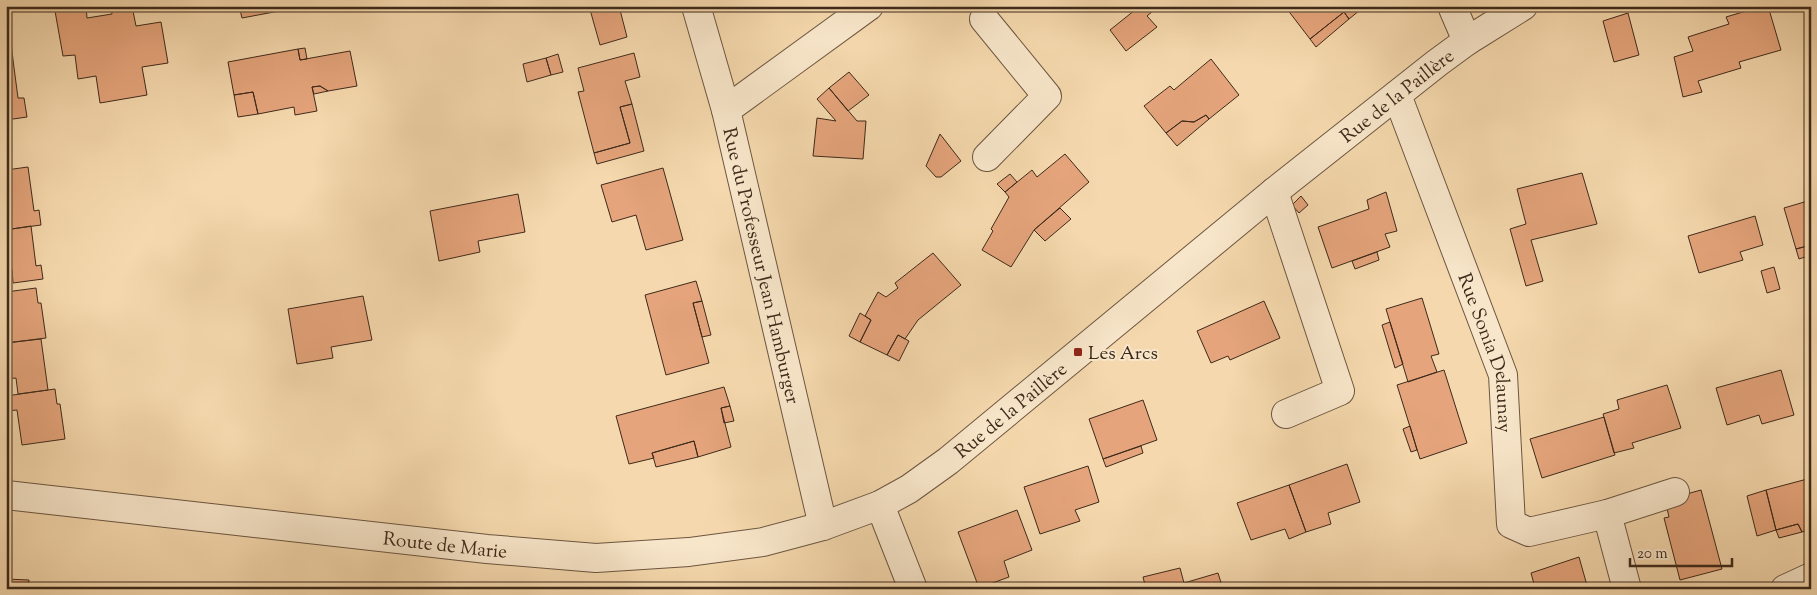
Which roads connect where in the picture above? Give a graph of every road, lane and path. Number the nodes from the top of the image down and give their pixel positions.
1 (696, 6) edge
2 (869, 6) edge
3 (1452, 6) edge
4 (1523, 6) edge
5 (984, 10) edge
6 (1467, 41) junction
7 (1397, 95) junction
8 (726, 110) junction
9 (986, 157) dead end
10 (1274, 192) junction
11 (1286, 414) dead end
12 (1675, 492) dead end
13 (6, 495) edge
14 (880, 505) junction
15 (1607, 514) junction
16 (823, 526) junction
17 (1811, 577) edge
18 (913, 589) edge
19 (1627, 589) edge
20 (1785, 589) edge

1 - 8 street, Rue du Professeur Jean Hamburger
2 - 8 street
3 - 6 street
4 - 6 street, Rue de la Paillère
5 - 9 street
6 - 7 street, Rue de la Paillère
7 - 10 street, Rue de la Paillère
7 - 15 street, Rue Sonia Delaunay
8 - 16 street, Rue du Professeur Jean Hamburger
10 - 11 street
10 - 14 street, Rue de la Paillère
12 - 15 street, Rue Sonia Delaunay
13 - 16 street, Route de Marie
14 - 16 street, Route de Marie
14 - 18 street
15 - 19 street
17 - 20 street

